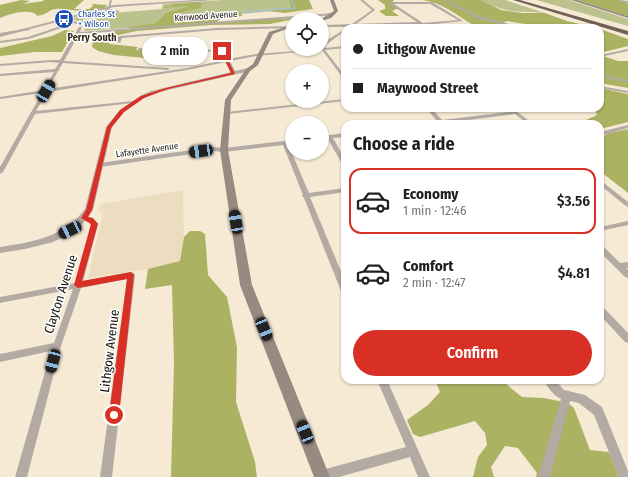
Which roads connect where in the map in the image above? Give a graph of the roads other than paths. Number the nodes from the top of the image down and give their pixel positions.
1 (111, 0) edge
2 (213, 0) edge
3 (332, 0) edge
4 (361, 0) edge
5 (445, 0) edge
6 (515, 0) edge
7 (522, 0) edge
8 (529, 0) edge
9 (573, 0) edge
10 (621, 0) edge
11 (187, 1) edge
12 (164, 2) edge
13 (628, 2) edge
14 (107, 8) junction
15 (118, 12) dead end
16 (334, 14) junction
17 (329, 16) edge
18 (628, 17) edge
19 (65, 19) junction
20 (68, 24) dead end
21 (353, 24) edge
22 (396, 24) edge
23 (422, 24) junction
24 (507, 24) edge
25 (604, 24) edge
26 (604, 24) edge
27 (341, 25) edge
28 (329, 26) edge
29 (285, 28) joint
30 (29, 29) junction
31 (23, 30) junction
32 (626, 30) edge
33 (341, 32) edge
34 (78, 33) junction
35 (0, 35) edge
36 (37, 35) junction
37 (329, 40) edge
38 (0, 42) edge
39 (119, 42) dead end
40 (341, 47) edge
41 (139, 49) dead end
42 (329, 49) edge
43 (628, 50) edge
44 (285, 53) edge
45 (261, 55) junction
46 (604, 55) edge
47 (329, 56) edge
48 (226, 61) junction
49 (62, 62) junction
50 (0, 65) edge
51 (58, 70) junction
52 (180, 70) junction
53 (248, 70) junction
54 (234, 73) junction
55 (341, 73) edge
56 (0, 76) edge
57 (604, 77) edge
58 (628, 81) edge
59 (604, 87) edge
60 (628, 90) edge
61 (46, 91) junction
62 (0, 98) edge
63 (341, 100) edge
64 (133, 102) junction
65 (432, 112) edge
66 (516, 112) edge
67 (516, 112) edge
68 (33, 113) junction
69 (227, 113) junction
70 (439, 120) edge
71 (462, 120) edge
72 (526, 120) edge
73 (628, 126) edge
74 (604, 133) edge
75 (341, 136) edge
76 (330, 137) joint
77 (285, 142) edge
78 (224, 150) junction
79 (341, 157) edge
80 (294, 160) edge
81 (100, 166) junction
82 (1, 170) edge
83 (604, 185) edge
84 (341, 191) edge
85 (305, 196) junction
86 (628, 205) edge
87 (84, 218) junction
88 (628, 223) edge
89 (604, 228) edge
90 (0, 250) edge
91 (604, 252) edge
92 (628, 264) edge
93 (619, 266) junction
94 (628, 275) edge
95 (341, 282) edge
96 (78, 285) junction
97 (0, 300) edge
98 (604, 313) edge
99 (628, 339) edge
100 (57, 346) junction
101 (0, 358) edge
102 (384, 384) edge
103 (552, 384) edge
104 (566, 397) junction
105 (412, 451) junction
106 (21, 477) edge
107 (106, 477) edge
108 (322, 477) edge
109 (424, 477) edge
110 (544, 477) edge
111 (625, 477) edge

1 - 14 street
2 - 11 street
3 - 16 main road
4 - 21 street
5 - 24 street
6 - 25 highway
7 - 32 highway
8 - 32 highway
9 - 18 main road
10 - 13 street
11 - 12 street
12 - 14 street
14 - 15 street
14 - 19 street
16 - 17 main road
16 - 34 street, Kenwood Avenue
19 - 30 street
19 - 34 street
20 - 36 street
22 - 23 street
23 - 23 street
26 - 32 highway
27 - 28 street
29 - 39 street
29 - 45 main road
30 - 31 street
30 - 35 street
31 - 35 street
31 - 36 street
33 - 37 street
34 - 49 street
36 - 38 street
40 - 42 street
41 - 48 street
43 - 46 street
44 - 45 street
45 - 48 street
45 - 53 main road
47 - 55 street
48 - 52 street
48 - 54 street
49 - 50 street
49 - 51 street
49 - 52 street
51 - 56 street
51 - 61 street
52 - 61 street
53 - 54 street
53 - 69 main road
54 - 64 street
57 - 58 street
59 - 60 street
61 - 62 street
61 - 68 street
63 - 69 street
64 - 68 street
64 - 81 street
65 - 70 street
66 - 71 street
67 - 72 street
68 - 82 street
69 - 78 main road
73 - 74 street
75 - 76 street
76 - 79 street
77 - 78 street, Lafayette Avenue
78 - 81 street, Lafayette Avenue
78 - 108 main road
80 - 85 street
81 - 87 street
83 - 86 street
84 - 85 street
85 - 95 street
87 - 90 street
87 - 96 street, Clayton Avenue
88 - 89 street
91 - 93 street
92 - 93 street
93 - 94 street
96 - 97 street
96 - 100 street, Clayton Avenue
96 - 107 street, Lithgow Avenue
98 - 99 street
100 - 101 street
100 - 106 street, Clayton Avenue
102 - 105 street
103 - 104 street
104 - 110 street
104 - 111 street
105 - 108 street
105 - 109 street

